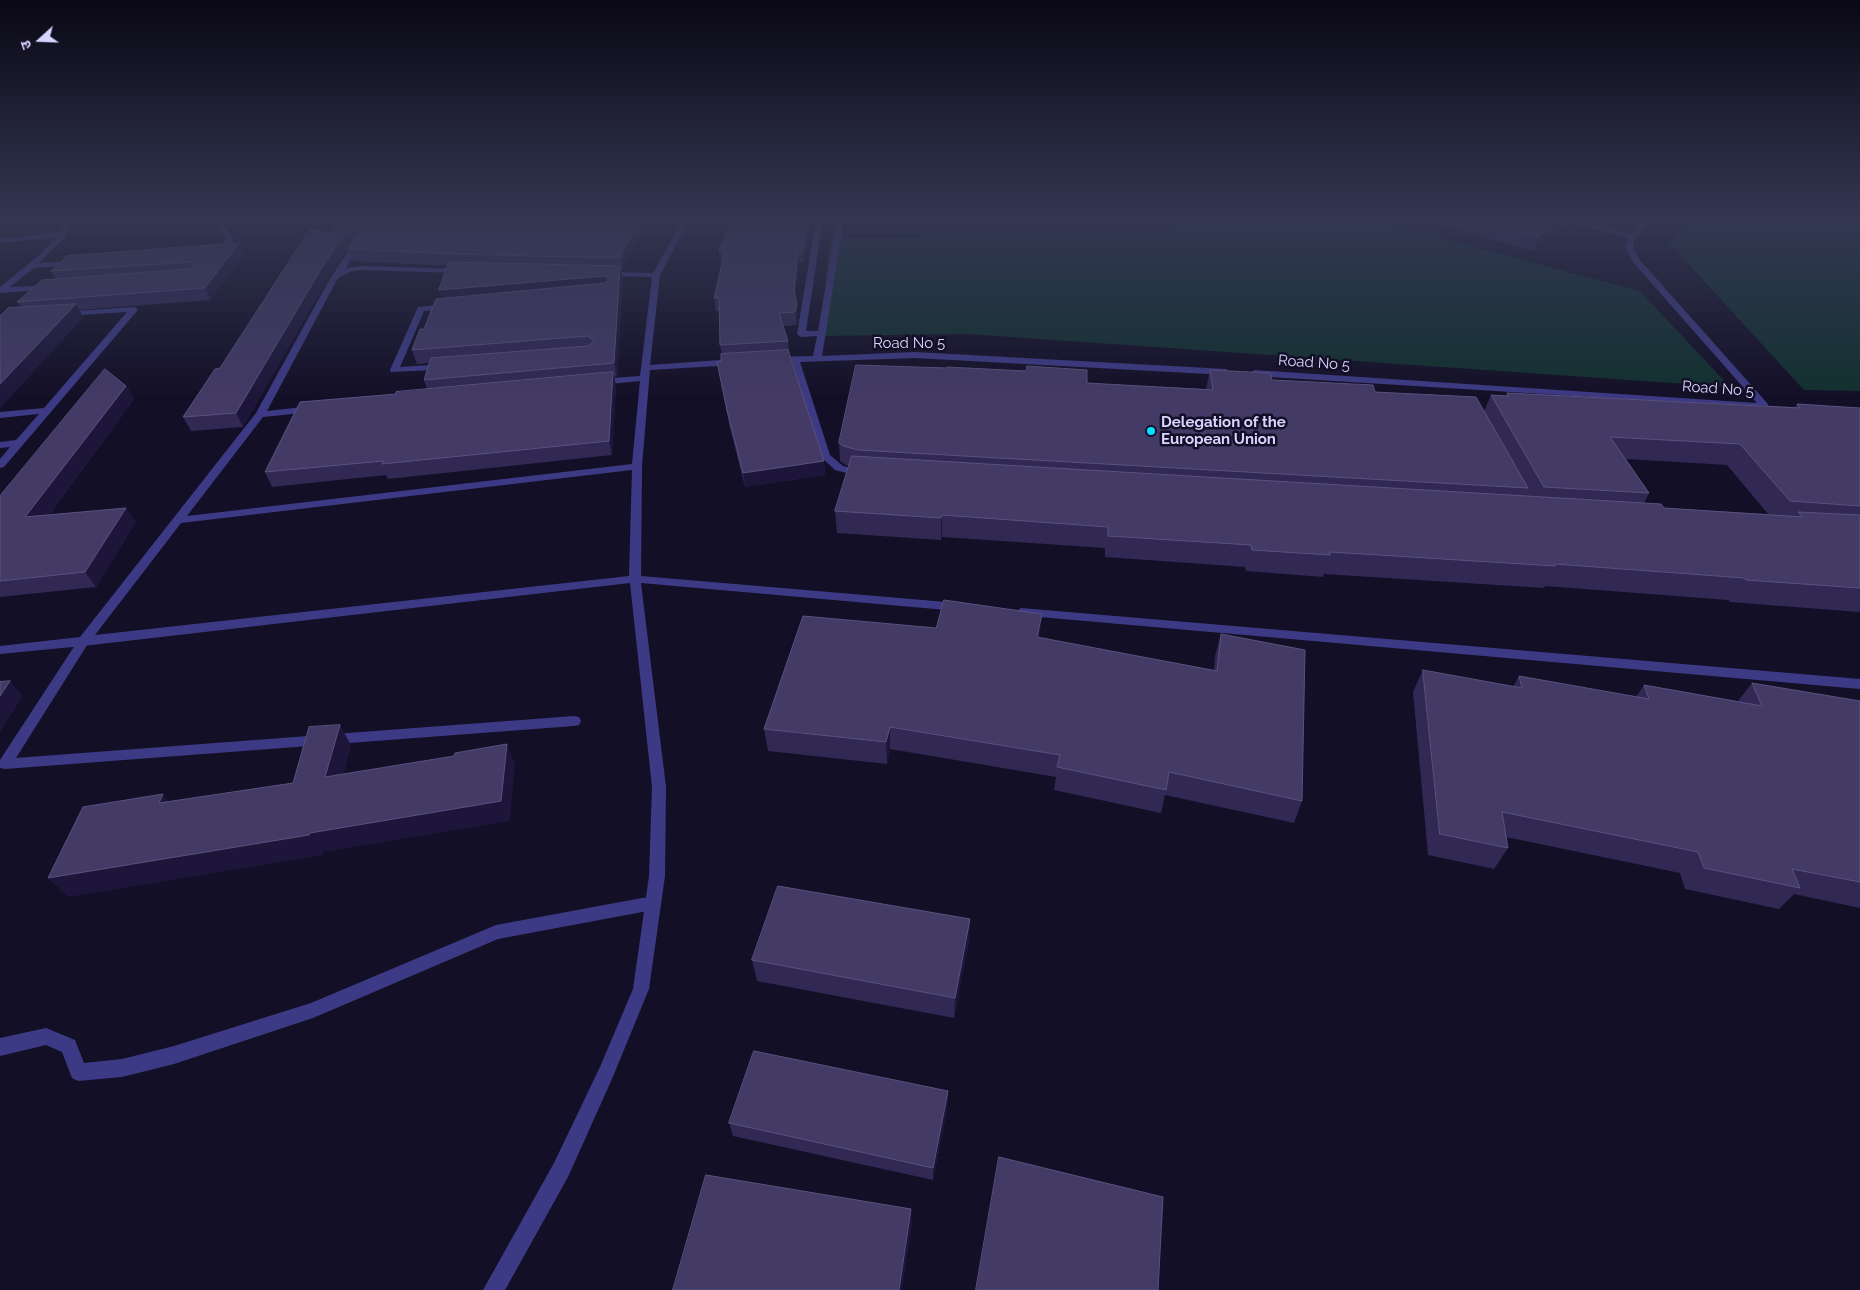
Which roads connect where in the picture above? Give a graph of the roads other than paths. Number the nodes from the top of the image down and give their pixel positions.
1 (14, 279) edge
2 (336, 279) edge
3 (655, 279) edge
4 (810, 279) edge
5 (831, 279) edge
6 (1654, 279) edge
7 (60, 286) edge
8 (1, 290) edge
9 (460, 305) edge
10 (57, 315) edge
11 (822, 333) junction
12 (817, 358) junction
13 (795, 359) junction
14 (767, 360) edge
15 (748, 361) edge
16 (433, 370) edge
17 (646, 373) junction
18 (588, 383) edge
19 (326, 408) edge
20 (48, 410) junction
21 (260, 414) junction
22 (0, 415) edge
23 (19, 443) junction
24 (0, 445) edge
25 (0, 465) edge
26 (637, 466) junction
27 (879, 475) edge
28 (179, 520) junction
29 (635, 579) junction
30 (974, 608) edge
31 (1004, 611) edge
32 (83, 642) junction
33 (0, 650) edge
34 (1860, 684) edge
35 (574, 721) dead end
36 (653, 903) junction
37 (0, 1047) edge
38 (492, 1290) edge

1 - 8 street
2 - 21 street
3 - 17 street
4 - 11 street
5 - 11 street
6 - 12 street, Road No 5
7 - 8 street
9 - 16 street
10 - 20 street
11 - 12 street
12 - 13 street, Road No 5
13 - 14 street, Road No 5
13 - 27 street
15 - 17 street
17 - 18 street
17 - 26 street
19 - 21 street
20 - 22 street
20 - 23 street
21 - 28 street
23 - 24 street
23 - 25 street
26 - 28 street
26 - 29 street
28 - 32 street
29 - 30 street
29 - 32 street
29 - 36 street
31 - 34 street
32 - 33 street
32 - 35 street
36 - 37 street
36 - 38 street

